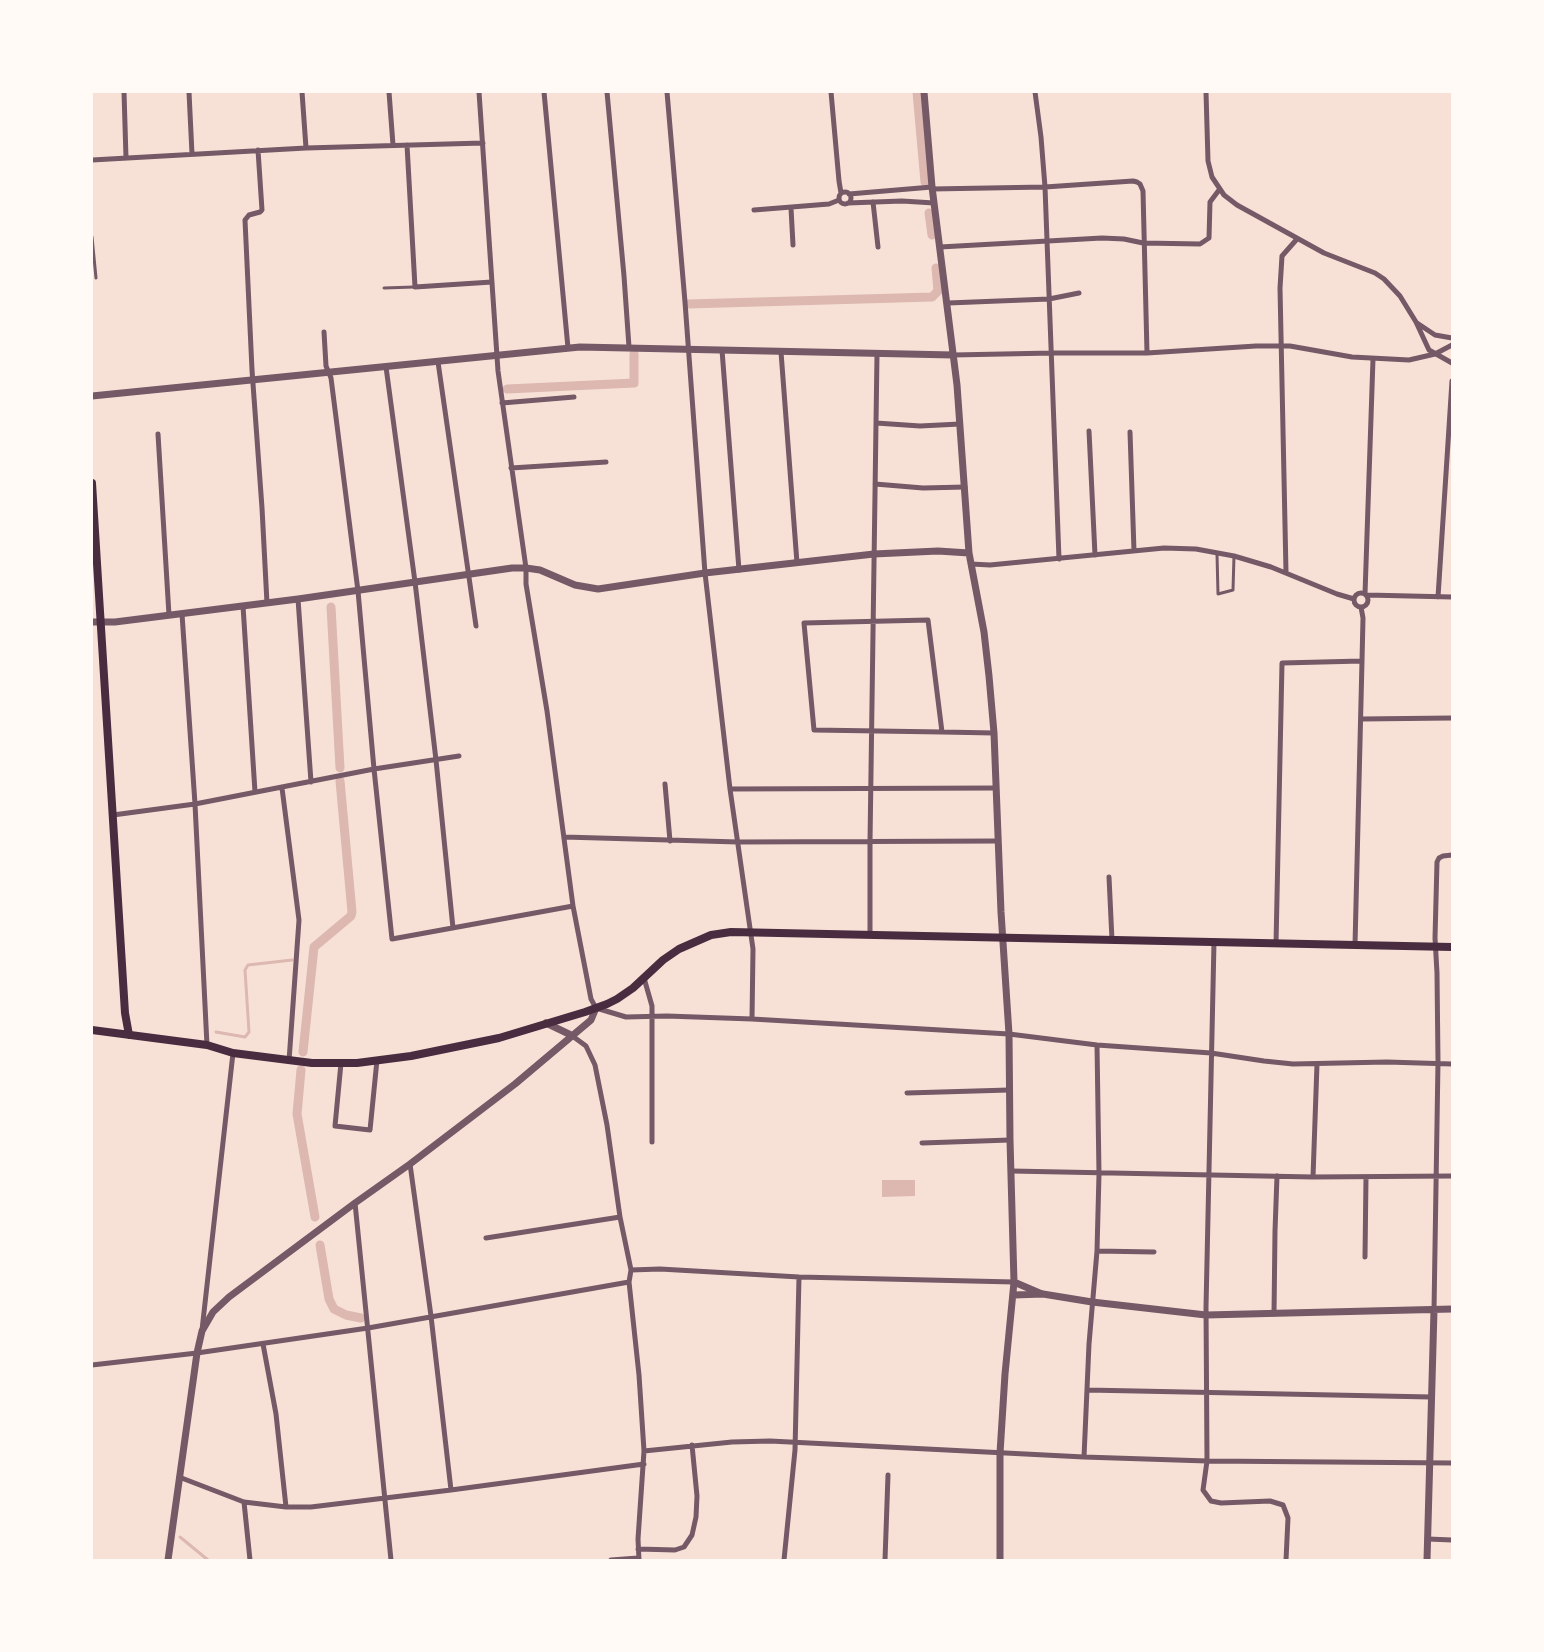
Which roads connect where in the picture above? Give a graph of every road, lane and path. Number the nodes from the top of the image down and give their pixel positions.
1 (124, 92) edge
2 (189, 92) edge
3 (302, 92) edge
4 (389, 92) edge
5 (479, 92) edge
6 (544, 92) edge
7 (607, 92) edge
8 (667, 92) edge
9 (831, 92) edge
10 (924, 92) edge
11 (1035, 92) edge
12 (1206, 92) edge
13 (483, 144) junction
14 (407, 145) junction
15 (393, 146) junction
16 (306, 148) junction
17 (258, 150) junction
18 (192, 154) junction
19 (126, 158) junction
20 (92, 160) edge
21 (1046, 187) junction
22 (932, 188) junction
23 (1220, 190) junction
24 (841, 193) junction
25 (849, 194) junction
26 (839, 200) junction
27 (873, 202) junction
28 (848, 203) junction
29 (934, 203) junction
30 (791, 208) junction
31 (754, 210) dead end
32 (92, 237) edge
33 (1298, 239) junction
34 (1047, 241) junction
35 (1143, 243) junction
36 (793, 245) dead end
37 (878, 247) dead end
38 (940, 247) junction
39 (96, 278) dead end
40 (492, 282) junction
41 (415, 287) junction
42 (384, 288) dead end
43 (1078, 293) dead end
44 (1049, 299) junction
45 (948, 303) junction
46 (1416, 322) junction
47 (324, 332) dead end
48 (1452, 338) edge
49 (1452, 345) edge
50 (1281, 346) junction
51 (629, 347) junction
52 (568, 348) junction
53 (689, 349) junction
54 (722, 350) junction
55 (781, 352) junction
56 (1053, 353) junction
57 (1147, 353) junction
58 (877, 354) junction
59 (1435, 354) junction
60 (496, 355) junction
61 (953, 355) junction
62 (1373, 359) junction
63 (438, 362) junction
64 (1452, 363) edge
65 (386, 367) junction
66 (330, 373) junction
67 (253, 380) junction
68 (1452, 381) edge
69 (92, 396) edge
70 (574, 397) dead end
71 (502, 403) junction
72 (876, 423) junction
73 (960, 424) junction
74 (1089, 431) dead end
75 (1130, 432) dead end
76 (158, 434) dead end
77 (606, 462) dead end
78 (511, 468) junction
79 (92, 483) edge
80 (874, 484) junction
81 (965, 487) junction
82 (1445, 487) junction
83 (1452, 488) edge
84 (93, 522) edge
85 (1134, 551) junction
86 (1217, 552) junction
87 (969, 553) junction
88 (874, 554) junction
89 (1095, 555) junction
90 (1234, 556) junction
91 (1059, 559) junction
92 (797, 563) junction
93 (971, 564) junction
94 (526, 568) junction
95 (739, 570) junction
96 (1286, 572) junction
97 (468, 573) junction
98 (705, 573) junction
99 (415, 582) junction
100 (358, 591) junction
101 (1366, 594) junction
102 (1438, 597) junction
103 (1452, 597) edge
104 (298, 599) junction
105 (1354, 599) junction
106 (267, 603) junction
107 (243, 606) junction
108 (1361, 607) junction
109 (182, 614) junction
110 (169, 615) junction
111 (873, 621) junction
112 (96, 622) edge
113 (476, 626) dead end
114 (1362, 661) junction
115 (1452, 718) edge
116 (1361, 719) junction
117 (872, 731) junction
118 (942, 732) junction
119 (994, 732) junction
120 (459, 756) dead end
121 (436, 760) junction
122 (374, 769) junction
123 (310, 782) junction
124 (666, 784) dead end
125 (282, 788) junction
126 (996, 788) junction
127 (730, 789) junction
128 (871, 789) junction
129 (255, 792) junction
130 (195, 804) junction
131 (113, 815) junction
132 (564, 837) junction
133 (669, 841) junction
134 (998, 841) junction
135 (738, 842) junction
136 (870, 842) junction
137 (1452, 855) edge
138 (1109, 877) dead end
139 (573, 906) junction
140 (453, 928) junction
141 (750, 932) junction
142 (870, 934) junction
143 (1003, 937) junction
144 (1112, 940) junction
145 (1214, 942) junction
146 (1276, 944) junction
147 (1355, 945) junction
148 (1436, 947) junction
149 (1452, 948) edge
150 (644, 978) junction
151 (617, 999) junction
152 (596, 1008) junction
153 (652, 1016) junction
154 (626, 1017) junction
155 (752, 1019) junction
156 (546, 1023) junction
157 (92, 1030) edge
158 (1009, 1034) junction
159 (129, 1035) junction
160 (571, 1035) junction
161 (1097, 1045) junction
162 (207, 1046) junction
163 (233, 1053) junction
164 (1211, 1053) junction
165 (289, 1060) junction
166 (377, 1060) junction
167 (1438, 1062) junction
168 (341, 1063) junction
169 (1317, 1064) junction
170 (1452, 1064) edge
171 (1009, 1090) junction
172 (907, 1093) dead end
173 (1010, 1140) junction
174 (652, 1142) dead end
175 (922, 1143) dead end
176 (410, 1164) junction
177 (1011, 1172) junction
178 (1099, 1174) junction
179 (1208, 1174) junction
180 (1277, 1176) junction
181 (1435, 1176) junction
182 (1452, 1176) edge
183 (1313, 1177) junction
184 (1366, 1177) junction
185 (355, 1203) junction
186 (620, 1217) junction
187 (486, 1238) dead end
188 (1097, 1251) junction
189 (1154, 1252) dead end
190 (1365, 1257) dead end
191 (631, 1270) junction
192 (799, 1277) junction
193 (629, 1282) junction
194 (1014, 1282) junction
195 (1043, 1294) junction
196 (1014, 1295) junction
197 (1092, 1302) junction
198 (1434, 1310) junction
199 (1452, 1310) edge
200 (1274, 1314) junction
201 (1206, 1315) junction
202 (430, 1316) junction
203 (368, 1328) junction
204 (202, 1331) junction
205 (263, 1344) junction
206 (197, 1353) junction
207 (92, 1365) edge
208 (1087, 1390) junction
209 (1206, 1393) junction
210 (1431, 1397) junction
211 (795, 1442) junction
212 (692, 1445) junction
213 (644, 1451) junction
214 (1000, 1453) junction
215 (1084, 1457) junction
216 (1207, 1461) junction
217 (1430, 1463) junction
218 (1452, 1463) edge
219 (644, 1464) junction
220 (888, 1475) dead end
221 (179, 1477) junction
222 (451, 1490) junction
223 (384, 1498) junction
224 (244, 1502) junction
225 (286, 1507) junction
226 (1428, 1539) junction
227 (1452, 1540) edge
228 (638, 1549) junction
229 (639, 1559) edge
230 (168, 1560) edge
231 (250, 1560) edge
232 (391, 1560) edge
233 (611, 1560) edge
234 (784, 1560) edge
235 (885, 1560) edge
236 (1000, 1560) edge
237 (1287, 1560) edge
238 (1427, 1560) edge

1 - 19 street
2 - 18 street
3 - 16 street
4 - 15 street
5 - 13 street
6 - 52 street
7 - 51 street
8 - 53 street
9 - 24 street
10 - 22 street
11 - 21 street
12 - 23 street
13 - 14 street
13 - 40 street
14 - 15 street
14 - 41 street
15 - 16 street
16 - 17 street
17 - 18 street
17 - 67 street
18 - 19 street
19 - 20 street
21 - 22 street
21 - 34 street
21 - 35 street
22 - 25 street
22 - 29 street
23 - 33 street
23 - 35 street
24 - 25 street
24 - 26 street
25 - 28 street
26 - 28 street
26 - 30 street
27 - 28 street
27 - 29 street
27 - 37 street
29 - 38 street
30 - 31 street
30 - 36 street
32 - 39 lane
33 - 46 street
33 - 50 street
34 - 35 street
34 - 38 street
34 - 44 street
35 - 57 street
38 - 45 street
40 - 41 street
40 - 60 street
41 - 42 lane
43 - 44 street
44 - 45 street
44 - 56 street
45 - 61 street
46 - 48 street
46 - 59 street
47 - 66 street
49 - 59 street
50 - 57 street
50 - 62 street
50 - 96 street
51 - 52 street
51 - 53 street
52 - 60 street
53 - 54 street
53 - 98 street
54 - 55 street
54 - 95 street
55 - 58 street
55 - 92 street
56 - 57 street
56 - 61 street
56 - 91 street
58 - 61 street
58 - 72 street
59 - 62 street
59 - 64 street
60 - 63 street
60 - 71 street
61 - 73 street
62 - 101 street
63 - 65 street
63 - 97 street
65 - 66 street
65 - 99 street
66 - 67 street
66 - 100 street
67 - 69 street
67 - 106 street
68 - 82 street
70 - 71 street
71 - 78 street
72 - 73 street
72 - 80 street
73 - 81 street
74 - 89 street
75 - 85 street
76 - 110 street
77 - 78 street
78 - 94 street
79 - 84 main road
80 - 81 street
80 - 88 street
81 - 87 street
82 - 83 street
82 - 102 street
84 - 112 main road
85 - 86 street
85 - 89 street
86 - 90 street
86 - 90 lane
87 - 88 street
87 - 93 street
88 - 92 street
88 - 111 street
89 - 91 street
90 - 96 street
91 - 93 street
92 - 95 street
93 - 119 street
94 - 97 street
94 - 98 street
94 - 132 street
95 - 98 street
96 - 105 street
97 - 99 street
97 - 113 street
98 - 127 street
99 - 100 street
99 - 121 street
100 - 104 street
100 - 122 street
101 - 102 street
101 - 105 street
101 - 108 street
102 - 103 street
104 - 106 street
104 - 123 street
105 - 108 street
106 - 107 street
107 - 109 street
107 - 129 street
108 - 114 street
109 - 110 street
109 - 130 street
110 - 112 street
111 - 117 street
111 - 117 street
111 - 118 street
112 - 131 main road
114 - 116 street
114 - 146 street
115 - 116 street
116 - 147 street
117 - 118 street
117 - 128 street
118 - 119 street
119 - 126 street
120 - 121 street
121 - 122 street
121 - 140 street
122 - 123 street
122 - 140 street
123 - 125 street
124 - 133 street
125 - 129 street
125 - 165 street
126 - 128 street
126 - 134 street
127 - 128 street
127 - 135 street
128 - 136 street
129 - 130 street
130 - 131 street
130 - 162 street
131 - 159 main road
132 - 133 street
132 - 139 street
133 - 135 street
134 - 136 street
134 - 143 street
135 - 136 street
135 - 141 street
136 - 142 street
137 - 148 street
138 - 144 street
139 - 140 street
139 - 152 street
141 - 142 main road
141 - 150 main road
141 - 155 street
142 - 143 main road
143 - 144 main road
143 - 158 street
144 - 145 main road
145 - 146 main road
145 - 164 street
146 - 147 main road
147 - 148 main road
148 - 149 main road
148 - 167 street
150 - 151 main road
150 - 153 street
151 - 152 main road
151 - 154 street
152 - 154 street
152 - 156 main road
152 - 160 street
153 - 154 street
153 - 155 street
153 - 174 street
155 - 158 street
156 - 160 street
156 - 166 main road
157 - 159 main road
158 - 161 street
158 - 171 street
159 - 162 main road
160 - 176 street
160 - 186 street
161 - 164 street
161 - 178 street
162 - 163 main road
163 - 165 main road
163 - 204 street
164 - 169 street
164 - 179 street
165 - 168 main road
166 - 168 main road
166 - 168 street
167 - 169 street
167 - 170 street
167 - 181 street
169 - 183 street
171 - 172 street
171 - 173 street
173 - 175 street
173 - 177 street
176 - 185 street
176 - 202 street
177 - 178 street
177 - 194 street
178 - 179 street
178 - 188 street
179 - 180 street
179 - 201 street
180 - 183 street
180 - 200 street
181 - 182 street
181 - 184 street
181 - 198 street
183 - 184 street
184 - 190 street
185 - 203 street
185 - 204 street
186 - 187 street
186 - 191 street
188 - 189 street
188 - 197 street
191 - 192 street
191 - 193 street
192 - 194 street
192 - 211 street
193 - 202 street
193 - 213 street
194 - 195 street
194 - 196 street
195 - 196 street
195 - 197 street
196 - 214 street
197 - 201 street
197 - 208 street
198 - 199 street
198 - 200 street
198 - 210 street
200 - 201 street
201 - 209 street
202 - 203 street
202 - 222 street
203 - 205 street
203 - 223 street
204 - 206 street
205 - 206 street
205 - 225 street
206 - 207 street
206 - 221 street
208 - 209 street
208 - 215 street
209 - 210 street
209 - 216 street
210 - 217 street
211 - 212 street
211 - 214 street
211 - 234 street
212 - 213 street
212 - 228 street
213 - 219 street
214 - 215 street
214 - 236 street
215 - 216 street
216 - 217 street
216 - 237 street
217 - 218 street
217 - 226 street
219 - 222 street
219 - 228 street
220 - 235 street
221 - 224 street
221 - 230 street
222 - 223 street
223 - 225 street
223 - 232 street
224 - 225 street
224 - 231 street
226 - 227 street
226 - 238 street
228 - 229 street
229 - 233 street

